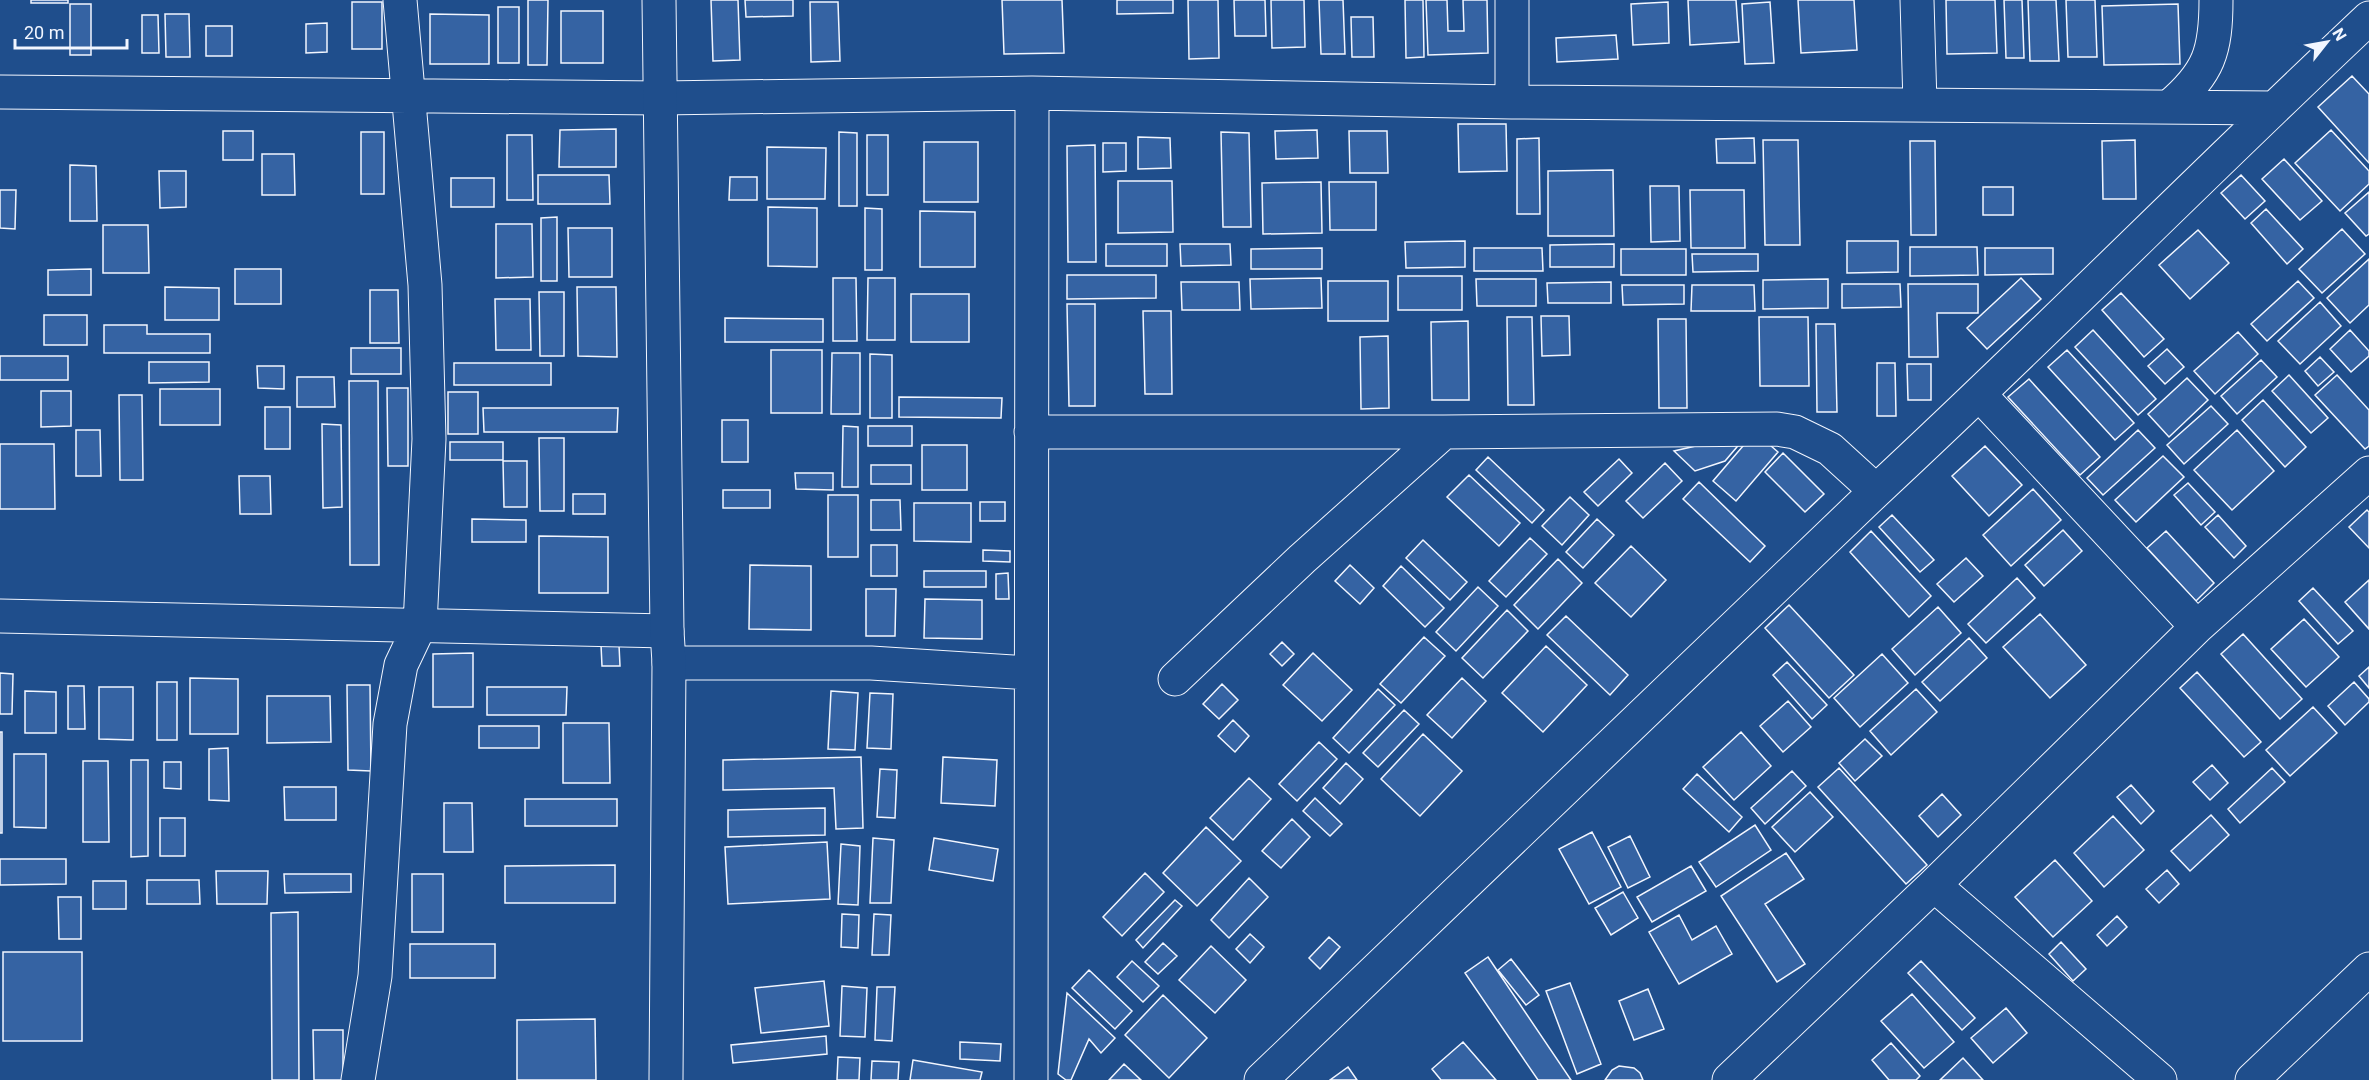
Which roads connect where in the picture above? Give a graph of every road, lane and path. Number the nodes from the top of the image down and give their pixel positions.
1 (400, 0) edge
2 (659, 0) edge
3 (1512, 0) edge
4 (1917, 0) edge
5 (2216, 0) edge
6 (2369, 18) edge
7 (0, 92) edge
8 (1032, 93) junction
9 (408, 95) junction
10 (660, 98) junction
11 (1512, 102) junction
12 (1920, 104) junction
13 (2170, 106) junction
14 (2274, 108) junction
15 (1980, 395) junction
16 (1031, 432) junction
17 (1444, 432) junction
18 (2369, 473) edge
19 (1876, 490) junction
20 (0, 616) edge
21 (420, 625) junction
22 (2197, 627) junction
23 (668, 647) junction
24 (1031, 673) junction
25 (1175, 679) dead end
26 (1934, 885) junction
27 (2369, 969) edge
28 (358, 1080) edge
29 (666, 1080) edge
30 (1031, 1080) edge
31 (1262, 1080) edge
32 (1729, 1080) edge
33 (2160, 1080) edge
34 (2252, 1080) edge

1 - 9 main road
2 - 10 main road
3 - 11 main road
4 - 12 main road
5 - 13 main road
6 - 14 main road
7 - 9 main road
8 - 10 main road
8 - 11 main road
8 - 16 main road
9 - 10 main road
9 - 21 main road
10 - 23 main road
11 - 12 main road
12 - 13 main road
13 - 14 main road
14 - 15 main road
15 - 19 main road
15 - 22 main road
16 - 17 main road
16 - 24 main road
17 - 19 main road
17 - 25 main road
18 - 22 main road
19 - 31 main road
20 - 21 main road
21 - 23 main road
21 - 28 main road
22 - 26 main road
23 - 24 main road
23 - 29 main road
24 - 30 main road
26 - 32 main road
26 - 33 main road
27 - 34 main road

